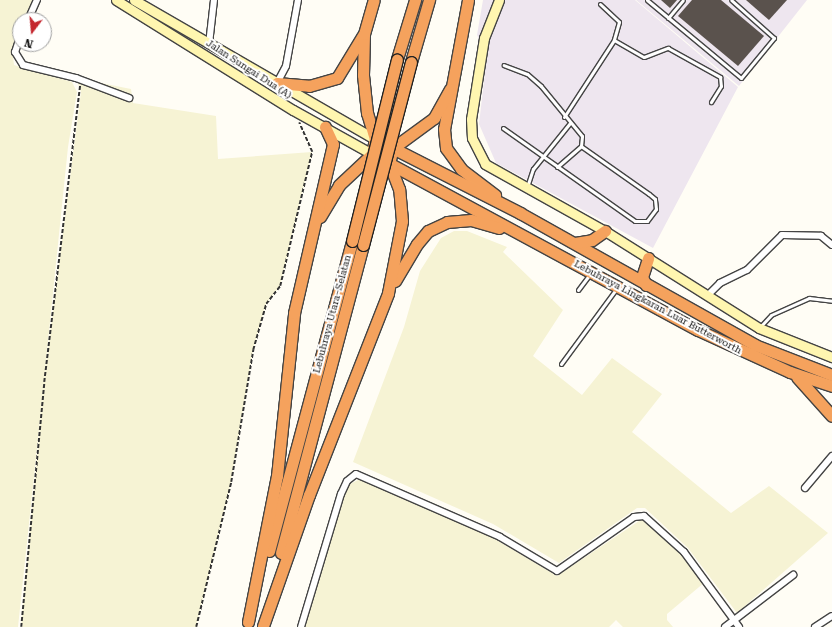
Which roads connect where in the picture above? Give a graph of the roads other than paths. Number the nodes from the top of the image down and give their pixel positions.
1 (37, 0) edge
2 (116, 0) edge
3 (134, 0) edge
4 (214, 0) edge
5 (298, 0) edge
6 (374, 0) edge
7 (415, 0) edge
8 (429, 0) edge
9 (468, 0) edge
10 (500, 0) edge
11 (647, 0) edge
12 (683, 0) edge
13 (731, 0) edge
14 (600, 4) dead end
15 (32, 12) edge
16 (668, 18) junction
17 (364, 34) junction
18 (614, 40) junction
19 (209, 44) junction
20 (15, 52) edge
21 (504, 64) dead end
22 (277, 83) junction
23 (450, 89) junction
24 (129, 98) dead end
25 (711, 102) dead end
26 (564, 117) junction
27 (570, 123) junction
28 (325, 127) junction
29 (503, 128) dead end
30 (375, 139) junction
31 (581, 146) junction
32 (393, 148) junction
33 (372, 154) junction
34 (543, 156) junction
35 (389, 163) junction
36 (557, 167) junction
37 (526, 189) junction
38 (520, 213) junction
39 (314, 227) junction
40 (605, 231) junction
41 (519, 234) junction
42 (574, 243) junction
43 (832, 245) edge
44 (648, 258) junction
45 (592, 271) junction
46 (646, 285) junction
47 (618, 286) junction
48 (578, 290) dead end
49 (388, 293) junction
50 (708, 296) junction
51 (832, 301) edge
52 (759, 328) junction
53 (832, 357) edge
54 (561, 364) dead end
55 (790, 372) junction
56 (832, 374) edge
57 (832, 386) edge
58 (832, 416) edge
59 (832, 456) edge
60 (805, 488) dead end
61 (793, 575) dead end
62 (832, 616) edge
63 (734, 620) junction
64 (247, 624) edge
65 (263, 627) edge
66 (301, 627) edge
67 (725, 627) edge
68 (739, 627) edge
69 (815, 627) edge

1 - 15 street
2 - 28 main road, Jalan Sungai Dua (A)
3 - 19 main road, Jalan Sungai Dua (A)
4 - 19 street
5 - 22 street
6 - 17 highway
7 - 64 highway, Lebuhraya Utara–Selatan, bridge
8 - 65 highway, Lebuhraya Utara–Selatan, bridge
9 - 23 highway
10 - 37 main road
11 - 16 lane
12 - 16 lane
13 - 16 lane
14 - 18 lane
17 - 22 highway
17 - 30 highway
18 - 25 lane
18 - 26 lane
19 - 22 main road, Jalan Sungai Dua (A)
20 - 24 street
21 - 26 lane
22 - 30 main road, Jalan Sungai Dua (A)
23 - 32 highway
23 - 38 highway
26 - 27 lane
27 - 31 lane
27 - 34 lane
28 - 33 main road, Jalan Sungai Dua (A)
28 - 39 highway
29 - 34 lane
30 - 32 highway
30 - 33 highway
31 - 36 lane
31 - 36 lane
32 - 35 highway
32 - 38 highway
33 - 35 highway
33 - 39 highway
34 - 36 lane
34 - 37 lane
35 - 41 highway
35 - 49 highway
37 - 40 main road
38 - 42 highway, Lebuhraya Lingkaran Luar Butterworth
39 - 64 highway
40 - 42 highway
40 - 44 main road
41 - 45 highway, Lebuhraya Lingkaran Luar Butterworth
41 - 49 highway
42 - 46 highway, Lebuhraya Lingkaran Luar Butterworth
43 - 50 street
44 - 46 highway
44 - 50 main road
45 - 47 highway, Lebuhraya Lingkaran Luar Butterworth
45 - 48 lane
46 - 56 highway, Lebuhraya Lingkaran Luar Butterworth
47 - 54 lane
47 - 55 highway, Lebuhraya Lingkaran Luar Butterworth
49 - 65 highway
50 - 52 main road
51 - 52 lane
52 - 53 main road
55 - 57 highway, Lebuhraya Lingkaran Luar Butterworth
55 - 58 highway
59 - 60 street
61 - 63 street
62 - 69 street
63 - 66 street
63 - 67 street
63 - 68 street

